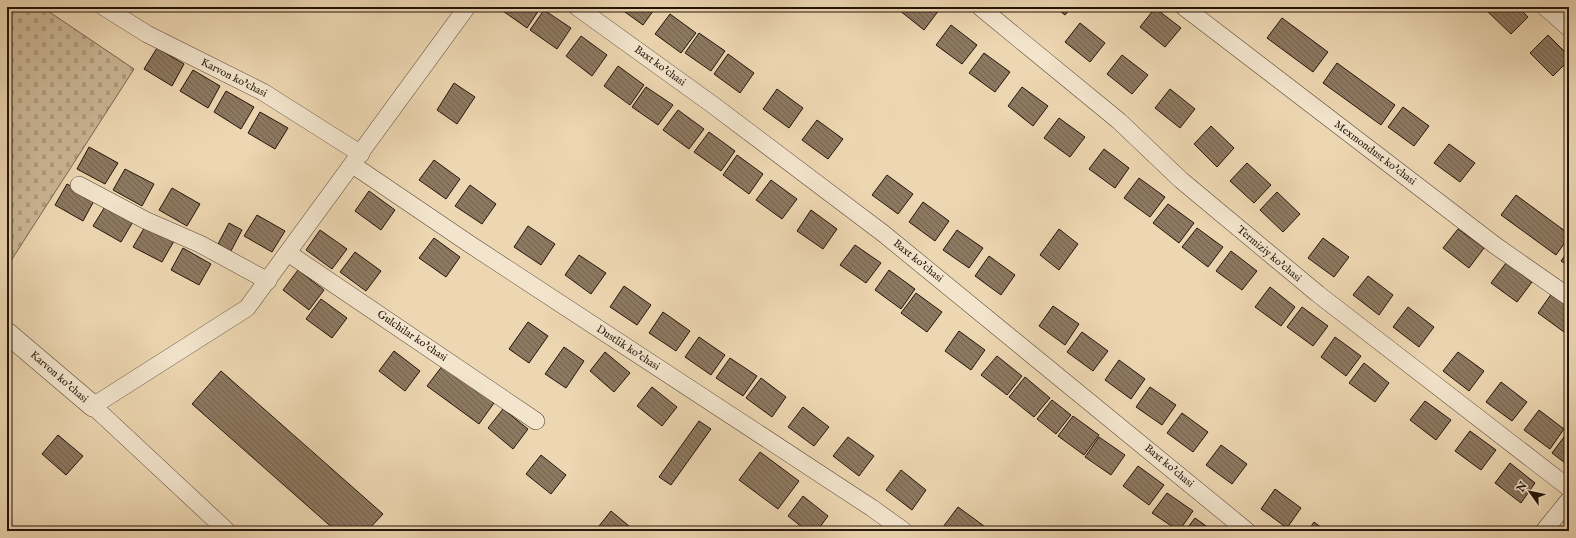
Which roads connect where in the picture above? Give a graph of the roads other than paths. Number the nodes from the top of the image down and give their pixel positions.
1 (104, 7) edge
2 (467, 7) edge
3 (578, 7) edge
4 (980, 7) edge
5 (1184, 7) edge
6 (1545, 7) edge
7 (1569, 28) edge
8 (357, 159) junction
9 (78, 185) dead end
10 (288, 253) junction
11 (268, 281) junction
12 (1569, 297) edge
13 (7, 333) edge
14 (93, 406) junction
15 (536, 421) dead end
16 (1569, 488) edge
17 (1569, 500) edge
18 (226, 531) edge
19 (904, 531) edge
20 (1248, 531) edge
21 (1544, 531) edge

1 - 8 street, Karvon ko'chasi
2 - 8 street
3 - 20 street, Baxt ko'chasi
4 - 16 street, Termiziy ko'chasi
5 - 12 street, Mexmondust ko'chasi
6 - 7 street
8 - 10 street
8 - 19 street, Dustlik ko'chasi
9 - 11 street
10 - 11 street
10 - 15 street, Gulchilar ko'chasi
11 - 14 street
13 - 14 street, Karvon ko'chasi
14 - 18 street
17 - 21 street

